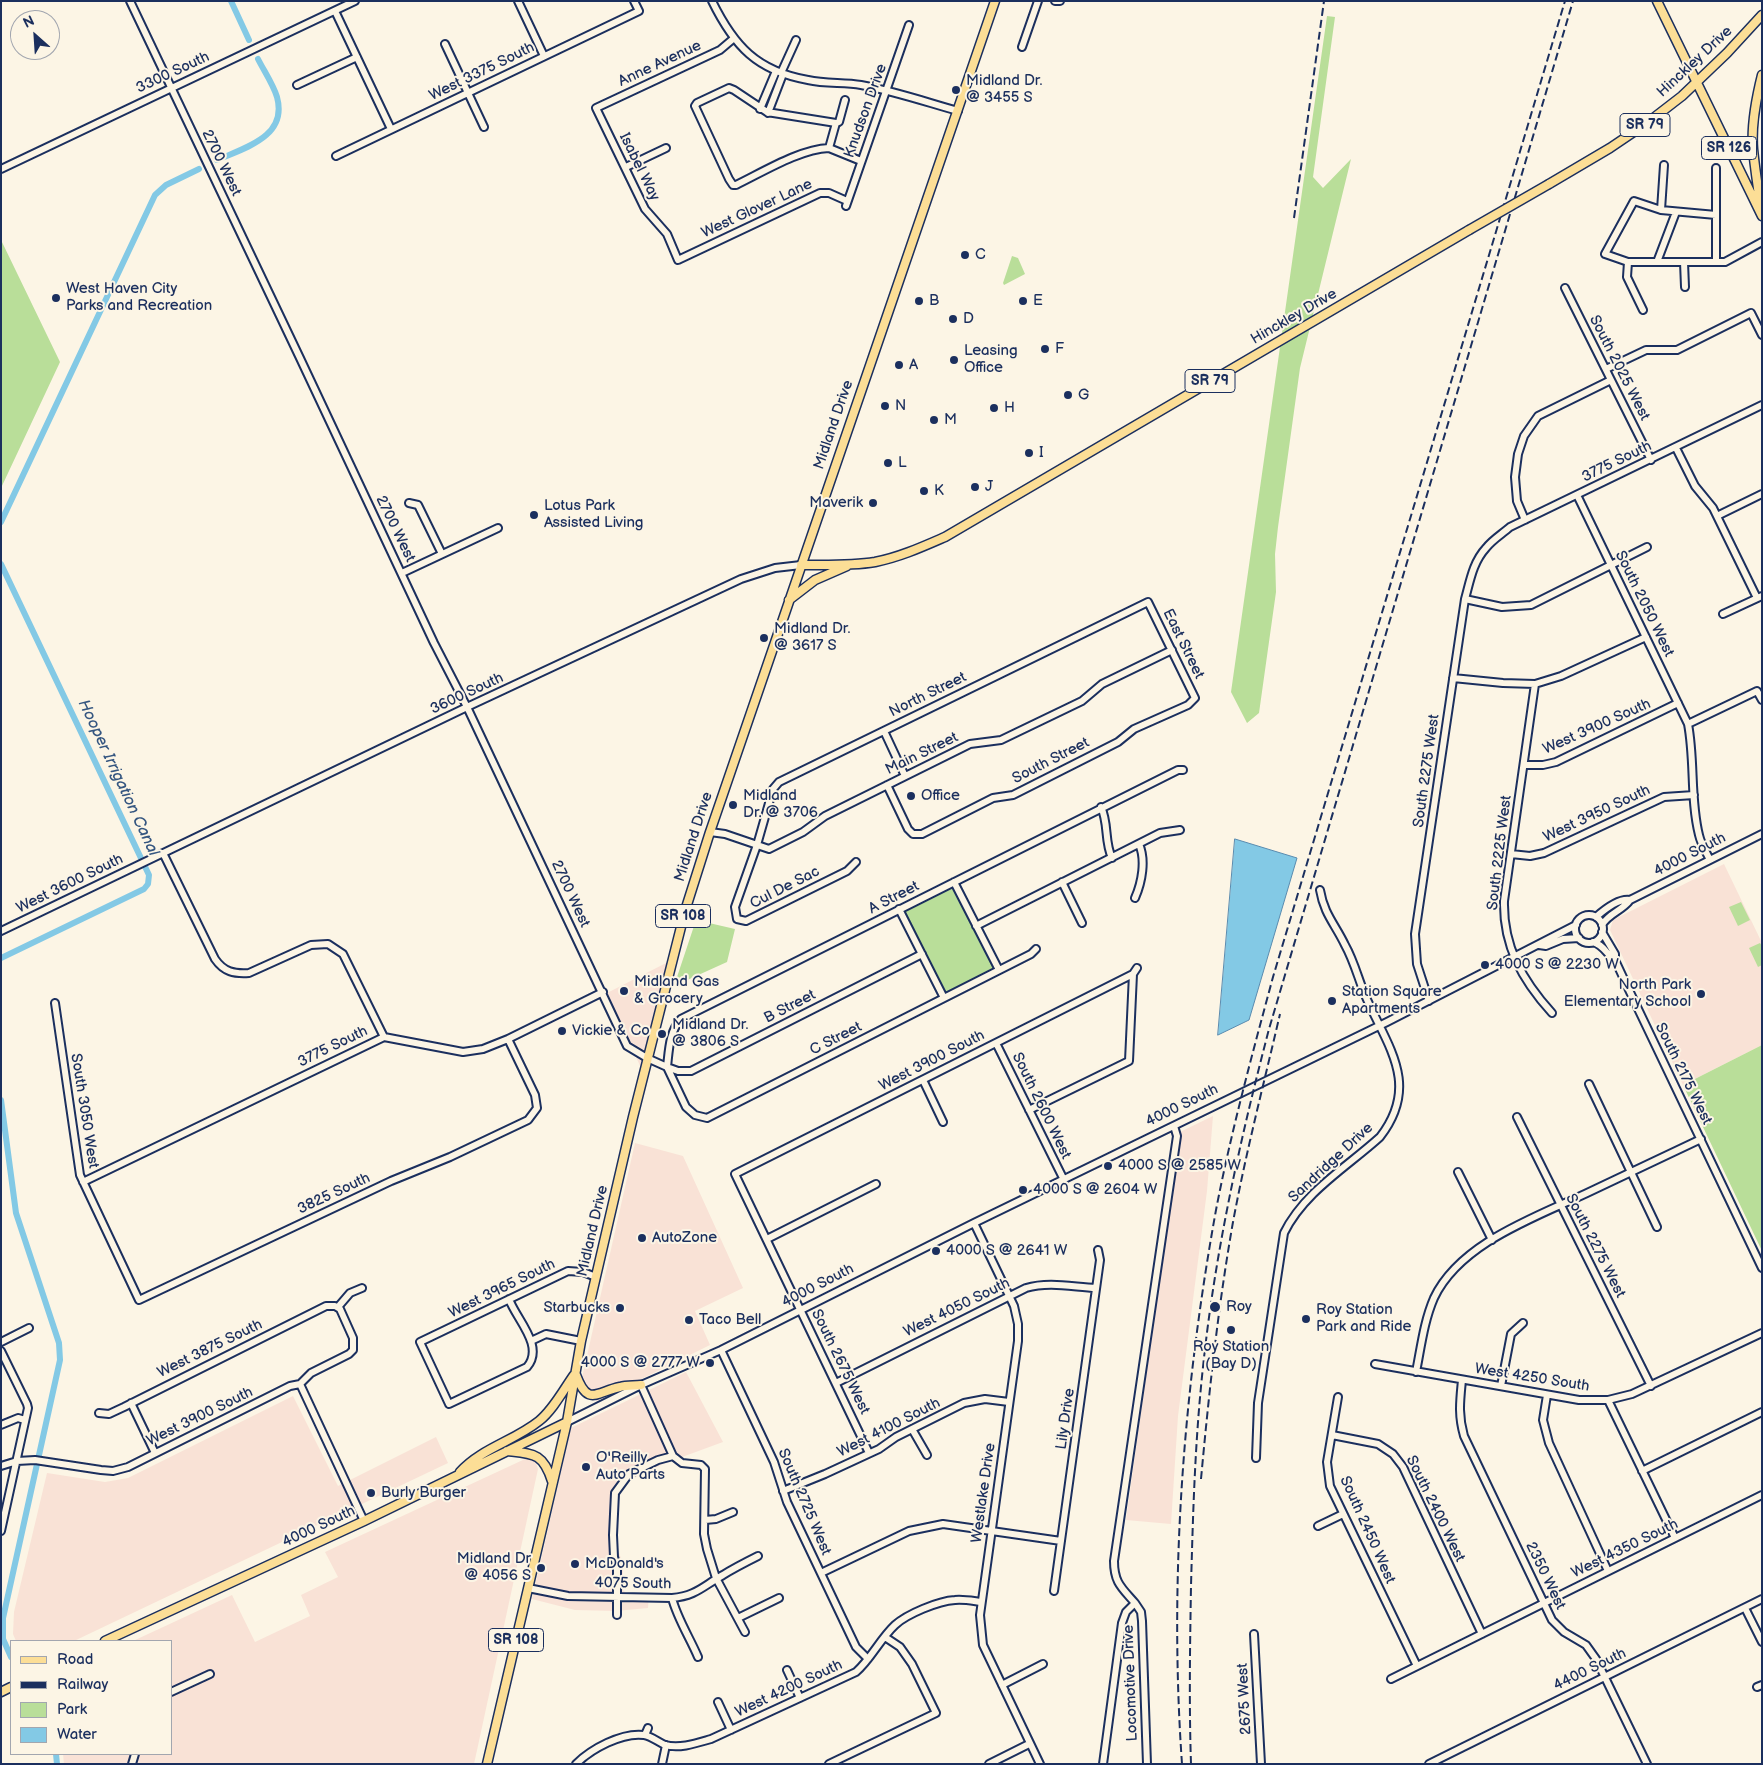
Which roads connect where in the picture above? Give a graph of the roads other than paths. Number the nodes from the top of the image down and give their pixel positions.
1 (130, 1) edge
2 (355, 1) edge
3 (518, 1) edge
4 (634, 1) edge
5 (712, 1) edge
6 (995, 1) edge
7 (1038, 1) edge
8 (1055, 1) edge
9 (1060, 1) edge
10 (1658, 1) edge
11 (334, 11) junction
12 (1762, 15) edge
13 (909, 25) dead end
14 (733, 39) junction
15 (796, 40) dead end
16 (445, 44) dead end
17 (1022, 47) dead end
18 (544, 56) junction
19 (356, 57) junction
20 (780, 73) junction
21 (1762, 75) edge
22 (1696, 81) junction
23 (297, 85) dead end
24 (170, 88) junction
25 (886, 90) junction
26 (468, 93) junction
27 (846, 100) dead end
28 (596, 108) joint
29 (760, 109) junction
30 (958, 111) junction
31 (768, 113) junction
32 (836, 123) junction
33 (484, 127) dead end
34 (391, 129) junction
35 (666, 148) dead end
36 (829, 148) junction
37 (336, 156) dead end
38 (862, 161) junction
39 (1664, 165) dead end
40 (626, 167) junction
41 (1716, 168) dead end
42 (1, 169) edge
43 (847, 203) joint
44 (1661, 210) junction
45 (1676, 212) junction
46 (1716, 215) junction
47 (1762, 216) edge
48 (1762, 242) edge
49 (678, 260) joint
50 (1628, 262) junction
51 (1657, 262) junction
52 (1684, 262) junction
53 (1716, 262) junction
54 (1685, 287) dead end
55 (1565, 288) dead end
56 (1642, 310) dead end
57 (1762, 335) edge
58 (1606, 369) junction
59 (1611, 380) junction
60 (1762, 406) edge
61 (1676, 448) junction
62 (1651, 460) junction
63 (1762, 494) edge
64 (1577, 496) junction
65 (409, 502) dead end
66 (1717, 516) junction
67 (1525, 520) junction
68 (498, 528) dead end
69 (1486, 547) joint
70 (1647, 547) dead end
71 (442, 554) junction
72 (801, 565) junction
73 (849, 565) junction
74 (1611, 565) junction
75 (402, 573) junction
76 (1760, 597) edge
77 (1465, 599) junction
78 (789, 600) junction
79 (1148, 602) joint
80 (1723, 614) dead end
81 (1646, 637) junction
82 (1172, 650) junction
83 (1453, 678) junction
84 (1535, 684) junction
85 (1195, 698) joint
86 (1762, 700) edge
87 (1678, 703) junction
88 (467, 707) junction
89 (1688, 724) junction
90 (884, 731) junction
91 (1524, 765) junction
92 (1183, 770) dead end
93 (905, 776) junction
94 (887, 785) junction
95 (1694, 795) junction
96 (1101, 807) junction
97 (1180, 830) dead end
98 (710, 832) junction
99 (1762, 834) edge
100 (1139, 844) junction
101 (757, 845) junction
102 (163, 853) junction
103 (1511, 854) junction
104 (1112, 858) junction
105 (149, 860) joint
106 (1710, 860) junction
107 (856, 862) dead end
108 (954, 882) junction
109 (1062, 882) junction
110 (1320, 890) dead end
111 (1135, 898) dead end
112 (1630, 900) junction
113 (899, 909) junction
114 (1596, 917) junction
115 (1082, 923) dead end
116 (1576, 925) junction
117 (976, 926) junction
118 (1602, 929) junction
119 (1, 931) edge
120 (1580, 938) junction
121 (1593, 942) junction
122 (1539, 945) junction
123 (1036, 949) dead end
124 (922, 954) junction
125 (1513, 956) junction
126 (1615, 960) junction
127 (999, 970) junction
128 (603, 992) junction
129 (944, 998) junction
130 (1429, 1001) junction
131 (55, 1003) dead end
132 (1552, 1013) dead end
133 (1380, 1026) junction
134 (384, 1037) junction
135 (508, 1039) junction
136 (996, 1043) junction
137 (647, 1058) junction
138 (666, 1067) junction
139 (923, 1080) junction
140 (1589, 1084) dead end
141 (1029, 1110) junction
142 (1517, 1117) dead end
143 (943, 1122) dead end
144 (1174, 1126) junction
145 (1701, 1139) junction
146 (1458, 1172) dead end
147 (1631, 1172) junction
148 (735, 1174) joint
149 (1064, 1180) junction
150 (84, 1182) junction
151 (876, 1184) dead end
152 (1561, 1205) junction
153 (974, 1223) junction
154 (1657, 1227) dead end
155 (767, 1240) junction
156 (1492, 1240) junction
157 (1098, 1250) dead end
158 (1762, 1268) edge
159 (596, 1277) junction
160 (362, 1288) dead end
161 (1096, 1288) junction
162 (1009, 1296) junction
163 (509, 1299) junction
164 (139, 1300) joint
165 (335, 1306) junction
166 (800, 1310) junction
167 (1523, 1323) dead end
168 (29, 1328) dead end
169 (1762, 1333) edge
170 (531, 1341) junction
171 (581, 1341) junction
172 (1, 1342) edge
173 (721, 1350) junction
174 (1, 1351) edge
175 (1375, 1364) dead end
176 (1416, 1372) junction
177 (576, 1373) junction
178 (1462, 1380) junction
179 (836, 1383) junction
180 (300, 1384) junction
181 (641, 1385) junction
182 (1501, 1386) junction
183 (1651, 1386) junction
184 (1547, 1394) junction
185 (1338, 1397) dead end
186 (1608, 1400) junction
187 (1009, 1402) junction
188 (131, 1403) junction
189 (1762, 1412) edge
190 (98, 1413) dead end
191 (25, 1420) junction
192 (567, 1422) junction
193 (1, 1425) edge
194 (912, 1429) junction
195 (1332, 1435) junction
196 (508, 1451) junction
197 (155, 1453) junction
198 (869, 1453) junction
199 (926, 1455) dead end
200 (673, 1456) junction
201 (1256, 1458) dead end
202 (20, 1461) junction
203 (1, 1466) edge
204 (1642, 1470) junction
205 (456, 1476) junction
206 (552, 1483) junction
207 (783, 1491) junction
208 (1762, 1495) edge
209 (1, 1497) edge
210 (9, 1498) junction
211 (733, 1512) dead end
212 (1343, 1514) junction
213 (705, 1520) junction
214 (364, 1521) junction
215 (1318, 1526) dead end
216 (1, 1531) edge
217 (991, 1532) junction
218 (1675, 1538) junction
219 (1061, 1541) junction
220 (758, 1556) dead end
221 (1608, 1571) junction
222 (821, 1573) junction
223 (716, 1578) junction
224 (528, 1588) junction
225 (1054, 1591) dead end
226 (618, 1597) junction
227 (672, 1598) junction
228 (779, 1598) dead end
229 (1762, 1599) edge
230 (981, 1602) junction
231 (1135, 1603) junction
232 (1544, 1603) junction
233 (1745, 1608) junction
234 (617, 1615) dead end
235 (738, 1618) junction
236 (745, 1632) dead end
237 (1254, 1634) dead end
238 (1482, 1634) junction
239 (885, 1637) junction
240 (107, 1640) edge
241 (1762, 1642) edge
242 (698, 1657) dead end
243 (868, 1659) junction
244 (1043, 1664) dead end
245 (1417, 1666) junction
246 (787, 1670) dead end
247 (210, 1674) dead end
248 (1605, 1676) junction
249 (1391, 1679) dead end
250 (1002, 1685) junction
251 (172, 1692) edge
252 (800, 1698) junction
253 (718, 1702) dead end
254 (648, 1728) dead end
255 (731, 1730) junction
256 (644, 1735) junction
257 (1029, 1744) junction
258 (666, 1745) junction
259 (1441, 1761) edge
260 (832, 1763) edge
261 (487, 1764) edge
262 (576, 1764) edge
263 (662, 1764) edge
264 (989, 1764) edge
265 (1040, 1764) edge
266 (1103, 1764) edge
267 (1146, 1764) edge
268 (1261, 1764) edge
269 (1429, 1764) edge
270 (1647, 1764) edge

1 - 24 street, 2700 West
2 - 11 street, 3300 South
3 - 18 street
4 - 18 street, West 3375 South
5 - 14 street
6 - 30 main road, Midland Drive / SR 108
7 - 17 street
8 - 9 street
10 - 22 main road, SR 126
11 - 19 street
11 - 24 street, 3300 South
12 - 22 main road, Hinckley Drive / SR 79
13 - 25 street, Knudson Drive
14 - 20 street
14 - 28 street, Anne Avenue
15 - 20 street
16 - 26 street
18 - 26 street, West 3375 South
19 - 23 street
19 - 34 street
20 - 25 street
20 - 29 street
20 - 31 street
21 - 47 main road
22 - 47 main road, SR 126
22 - 73 main road, Hinckley Drive / SR 79, bridge
24 - 42 street, 3300 South
24 - 75 street, 2700 West
25 - 30 street
25 - 38 street, Knudson Drive
26 - 33 street
26 - 34 street, West 3375 South
27 - 32 street
28 - 40 street, Isabel Way
29 - 31 street
29 - 36 street
30 - 72 main road, Midland Drive / SR 108
31 - 32 street
32 - 36 street
34 - 37 street, West 3375 South
35 - 40 street
36 - 38 street
38 - 43 street, Knudson Drive
39 - 44 street
40 - 49 street, Isabel Way
41 - 46 street
43 - 49 street, West Glover Lane
44 - 45 street
44 - 50 street
45 - 46 street
45 - 51 street
46 - 53 street
48 - 53 street
50 - 51 street
50 - 56 street
51 - 52 street
52 - 53 street
52 - 54 street
55 - 58 street, South 2025 West
57 - 58 street
58 - 59 street, South 2025 West
59 - 62 street, South 2025 West
59 - 67 street
60 - 61 street, 3775 South
61 - 62 street, 3775 South
61 - 66 street
62 - 64 street, 3775 South
63 - 66 street
64 - 67 street, 3775 South
64 - 74 street, South 2050 West
65 - 71 street
66 - 76 street
67 - 69 street, 3775 South
68 - 71 street
69 - 77 street, South 2275 West
70 - 74 street
71 - 75 street
72 - 73 main road, Hinckley Drive / SR 79
72 - 78 main road, Midland Drive / SR 108
72 - 88 street, 3600 South
73 - 78 main road
74 - 77 street
74 - 81 street, South 2050 West
75 - 88 street, 2700 West
76 - 80 street
77 - 83 street, South 2275 West
78 - 98 main road, Midland Drive / SR 108
79 - 82 street, East Street
79 - 90 street, North Street
81 - 84 street
81 - 87 street, South 2050 West
82 - 85 street, East Street
82 - 93 street, Main Street
83 - 84 street
83 - 130 street, South 2275 West
84 - 91 street, South 2225 West
85 - 94 street, South Street
86 - 89 street
87 - 89 street, South 2050 West
87 - 91 street, West 3900 South
88 - 102 street, 3600 South
88 - 128 street, 2700 West
89 - 95 street, South 2050 West
90 - 93 street
90 - 101 street, North Street
91 - 103 street, South 2225 West
92 - 96 street, A Street
93 - 94 street, Main Street
94 - 101 street, Main Street
95 - 103 street, West 3950 South
95 - 106 street, South 2050 West
96 - 104 street
96 - 108 street, A Street
97 - 100 street
98 - 101 street, Main Street
98 - 137 main road, Midland Drive / SR 108
99 - 106 street, 4000 South
100 - 104 street
100 - 111 street
101 - 107 street, Cul De Sac
102 - 105 street, 3600 South
102 - 134 street
103 - 125 street, South 2225 West
104 - 109 street
105 - 119 street, West 3600 South
106 - 112 street, 4000 South
108 - 113 street, A Street
108 - 117 street
109 - 115 street
109 - 117 street
110 - 133 street, Sandridge Drive
112 - 114 street, 4000 South
112 - 118 street, 4000 South
113 - 124 street
113 - 138 street, A Street
114 - 116 street
114 - 118 street
116 - 120 street
116 - 122 street, 4000 South
117 - 127 street
118 - 121 street
118 - 126 street, South 2175 West
120 - 121 street
120 - 122 street, 4000 South
121 - 126 street, South 2175 West
122 - 125 street, 4000 South
123 - 127 street, C Street
124 - 129 street
124 - 138 street, B Street
125 - 130 street, 4000 South
125 - 132 street, South 2225 West
126 - 145 street, South 2175 West
127 - 129 street, C Street
128 - 135 street, 3775 South
128 - 137 street, 2700 West
129 - 138 street, C Street
130 - 133 street, 4000 South
131 - 150 street, South 3050 West
133 - 144 street, 4000 South
133 - 201 street, Sandridge Drive
134 - 135 street, 3775 South
134 - 150 street, 3775 South
135 - 164 street, 3825 South
136 - 139 street, West 3900 South
136 - 141 street, South 2600 West
136 - 141 street, West 3900 South
137 - 138 street
137 - 159 main road, Midland Drive / SR 108
139 - 143 street
139 - 148 street, West 3900 South
140 - 147 street
141 - 149 street, South 2600 West
142 - 152 street, South 2275 West
144 - 149 street, 4000 South
144 - 231 street
145 - 147 street
145 - 158 street, South 2175 West
146 - 156 street
147 - 152 street
147 - 154 street
148 - 155 street, South 2675 West
149 - 153 street, 4000 South
150 - 164 street, South 3050 West
151 - 155 street
152 - 156 street
152 - 183 street, South 2275 West
153 - 162 street, Westlake Drive
153 - 166 street, 4000 South
155 - 166 street, South 2675 West
156 - 176 street
157 - 161 street, Lily Drive
159 - 163 street, West 3965 South
159 - 171 main road, Midland Drive / SR 108
160 - 165 street, West 3875 South
161 - 162 street, West 4050 South
161 - 219 street, Lily Drive
162 - 179 street, West 4050 South
162 - 187 street, Westlake Drive
163 - 170 street
163 - 170 street, West 3965 South
165 - 180 street, West 3900 South
165 - 188 street, West 3875 South
166 - 173 street, 4000 South
166 - 179 street, South 2675 West
167 - 182 street
168 - 172 street
169 - 183 street, West 4250 South
170 - 171 street
171 - 177 main road, Midland Drive / SR 108
173 - 181 street, 4000 South
173 - 207 street, South 2725 West
174 - 191 street
175 - 176 street, West 4250 South
176 - 178 street, West 4250 South
177 - 181 main road
177 - 192 main road, Midland Drive / SR 108
177 - 205 main road
178 - 182 street, West 4250 South
178 - 232 street, 2350 West
179 - 198 street, South 2675 West
180 - 197 street, West 3900 South
180 - 214 street
181 - 192 street, 4000 South
181 - 200 street
182 - 184 street, West 4250 South
183 - 186 street, West 4250 South
184 - 186 street, West 4250 South
184 - 221 street
185 - 195 street, South 2450 West
186 - 204 street
187 - 194 street, West 4100 South
187 - 217 street, Westlake Drive
188 - 190 street, West 3875 South
188 - 197 street
189 - 204 street
191 - 193 street
191 - 202 street
192 - 196 main road, 4000 South
192 - 206 main road, Midland Drive / SR 108
194 - 198 street, West 4100 South
194 - 199 street
195 - 212 street, South 2450 West
195 - 238 street, South 2400 West
196 - 205 main road, 4000 South
196 - 206 main road
197 - 202 street, West 3900 South
198 - 207 street, West 4100 South
200 - 213 street
200 - 226 street
202 - 203 street, West 3900 South
202 - 210 street
204 - 218 street
205 - 214 main road, 4000 South
206 - 224 main road, Midland Drive / SR 108
207 - 222 street, South 2725 West
208 - 218 street, West 4350 South
209 - 210 street
210 - 216 street
211 - 213 street
212 - 215 street
212 - 245 street, South 2450 West
213 - 223 street
214 - 240 main road, 4000 South
217 - 219 street
217 - 222 street
217 - 230 street, Westlake Drive
218 - 221 street, West 4350 South
219 - 225 street, Lily Drive
220 - 223 street, 4075 South
221 - 232 street, West 4350 South
222 - 243 street, South 2725 West
223 - 227 street, 4075 South
223 - 235 street
224 - 226 street, 4075 South
224 - 261 main road, Midland Drive / SR 108
226 - 227 street, 4075 South
226 - 234 street
227 - 242 street
228 - 235 street
229 - 233 street, 4400 South
230 - 239 street, West 4200 South
230 - 250 street, Westlake Drive
231 - 266 street
231 - 267 street, Locomotive Drive
232 - 238 street, West 4350 South
232 - 248 street, 2350 West
233 - 241 street
233 - 248 street, 4400 South
235 - 236 street
237 - 268 street, 2675 West
238 - 245 street, West 4350 South
239 - 243 street, West 4200 South
239 - 260 street
243 - 252 street, West 4200 South
244 - 250 street
245 - 249 street, West 4350 South
246 - 252 street
247 - 251 street
248 - 259 street, 4400 South
248 - 270 street, 2350 West
250 - 257 street, Westlake Drive
252 - 255 street, West 4200 South
253 - 255 street
254 - 256 street
255 - 258 street, West 4200 South
256 - 258 street, West 4200 South
256 - 262 street
257 - 264 street
257 - 265 street, Westlake Drive
258 - 263 street
259 - 269 street, 4400 South

